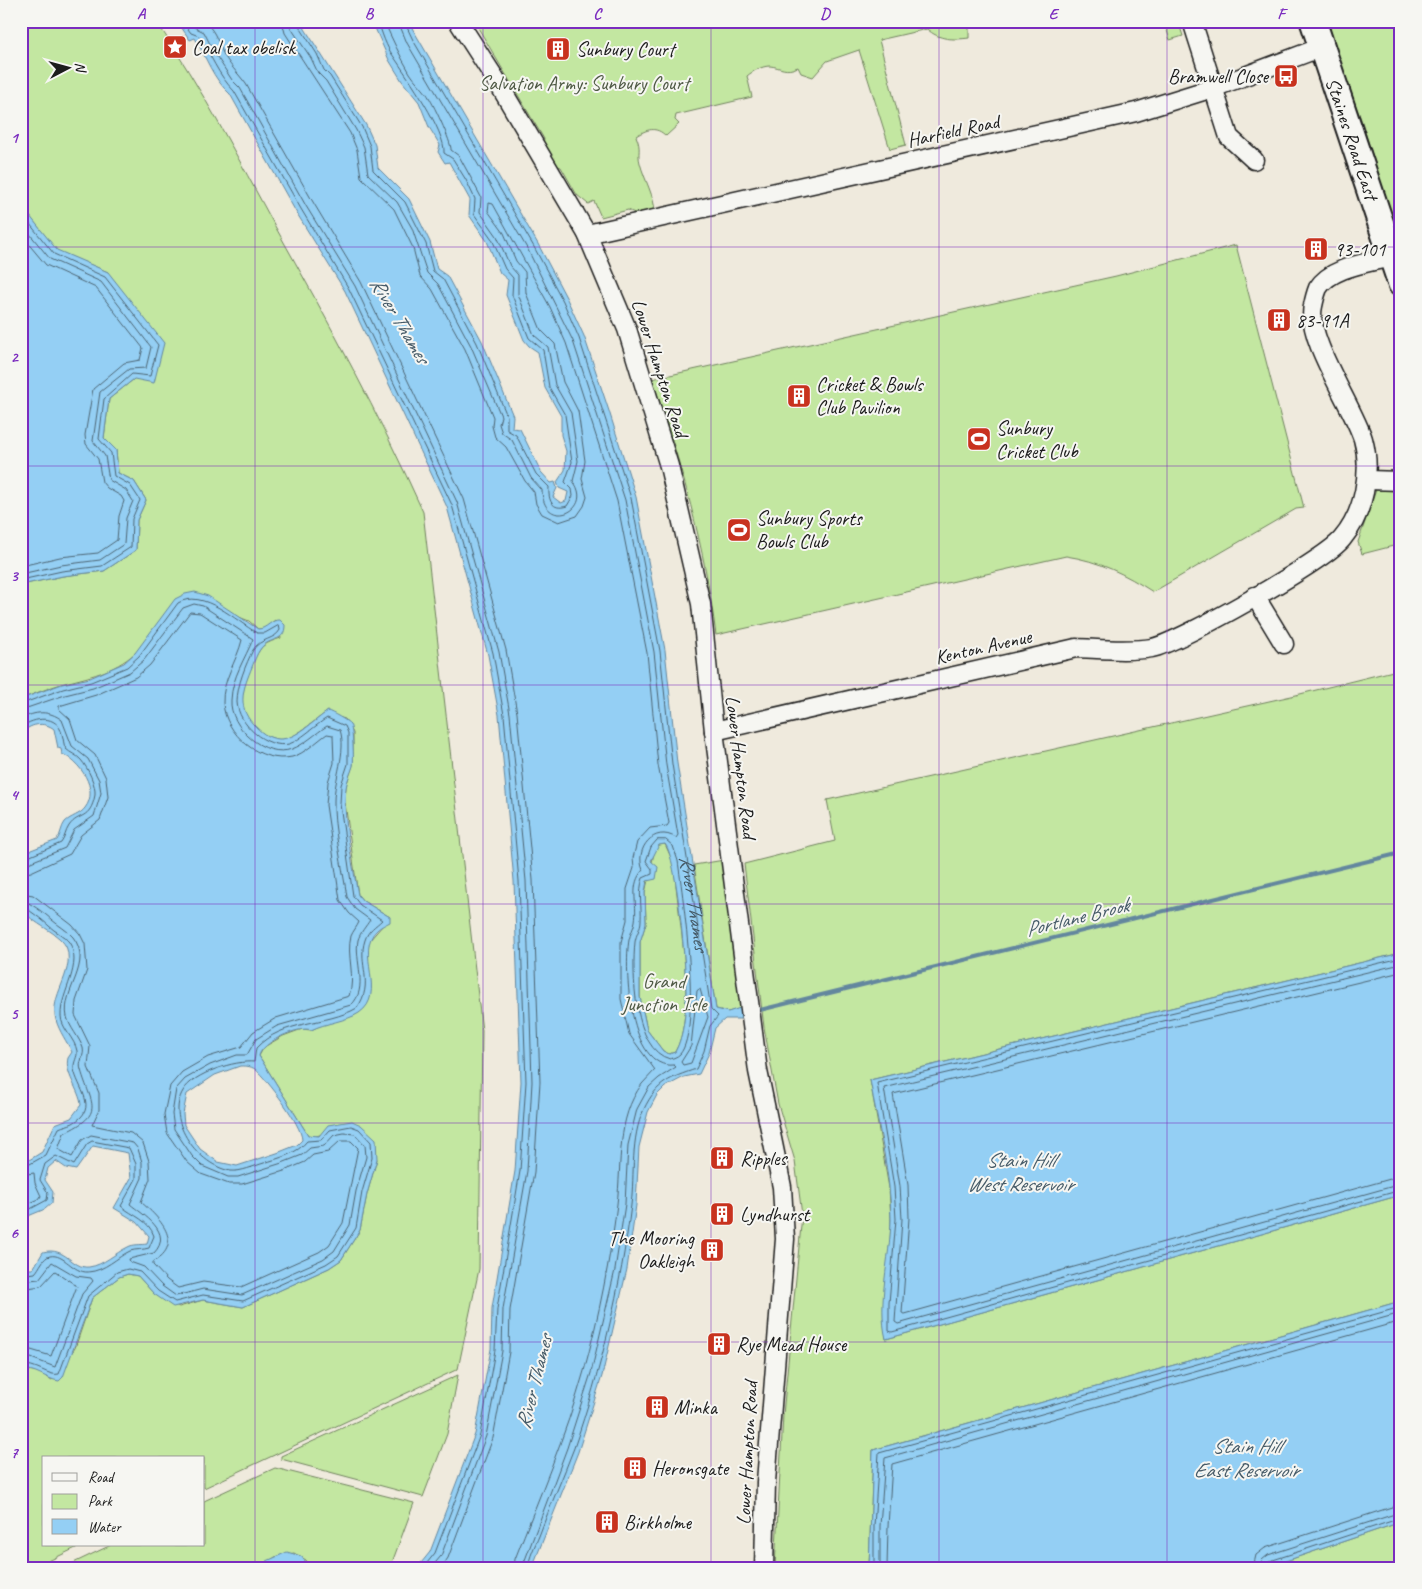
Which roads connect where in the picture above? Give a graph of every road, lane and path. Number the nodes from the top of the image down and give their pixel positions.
1 (458, 21) edge
2 (1192, 21) edge
3 (1313, 21) edge
4 (1322, 47) junction
5 (1213, 88) junction
6 (1254, 160) dead end
7 (587, 234) junction
8 (1390, 257) junction
9 (1401, 284) edge
10 (1368, 480) junction
11 (1401, 482) edge
12 (1254, 596) junction
13 (1284, 644) dead end
14 (714, 731) junction
15 (764, 1568) edge

1 - 7 street, Lower Hampton Road
2 - 5 street
3 - 4 highway, Staines Road East
4 - 5 street, Harfield Road
4 - 8 highway, Staines Road East
5 - 6 street
5 - 7 street, Harfield Road
7 - 14 street, Lower Hampton Road
8 - 9 highway, Staines Road East
8 - 10 street, Kenton Avenue
10 - 11 street
10 - 12 street, Kenton Avenue
12 - 13 street
12 - 14 street, Kenton Avenue
14 - 15 street, Lower Hampton Road

